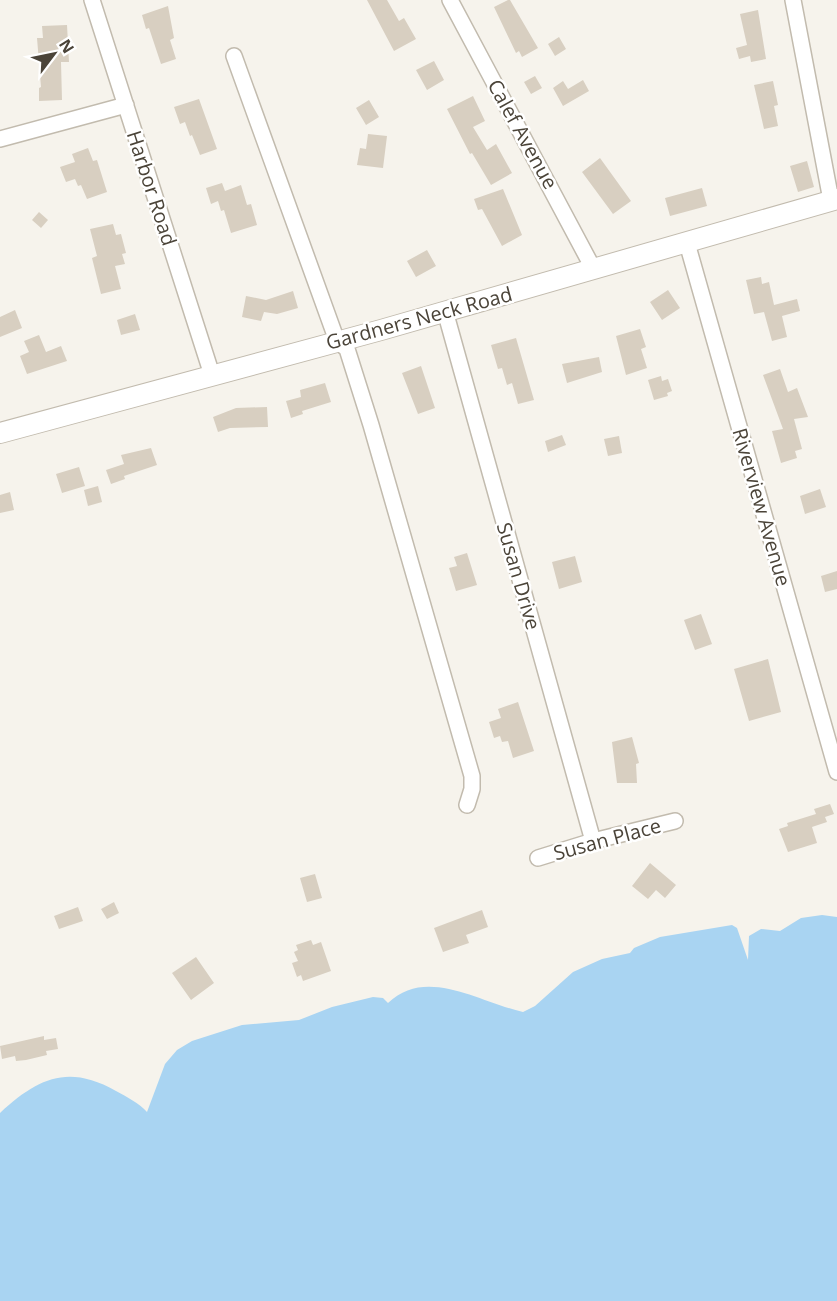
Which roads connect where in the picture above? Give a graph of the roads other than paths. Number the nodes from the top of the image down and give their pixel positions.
1 (92, 0) edge
2 (450, 0) edge
3 (793, 0) edge
4 (234, 56) dead end
5 (126, 105) junction
6 (0, 139) edge
7 (834, 199) edge
8 (687, 243) junction
9 (594, 270) junction
10 (445, 311) junction
11 (337, 341) junction
12 (213, 375) junction
13 (0, 433) edge
14 (837, 772) edge
15 (467, 805) dead end
16 (675, 821) dead end
17 (593, 841) junction
18 (538, 858) dead end

1 - 5 street, Harbor Road
2 - 9 street, Calef Avenue
3 - 7 street
4 - 11 street
5 - 6 street
5 - 12 street, Harbor Road
7 - 8 street, Gardners Neck Road
8 - 9 street, Gardners Neck Road
8 - 14 street, Riverview Avenue
9 - 10 street, Gardners Neck Road
10 - 11 street, Gardners Neck Road
10 - 17 street, Susan Drive
11 - 12 street, Gardners Neck Road
11 - 15 street
12 - 13 street, Gardners Neck Road
16 - 17 street, Susan Place
17 - 18 street, Susan Place

